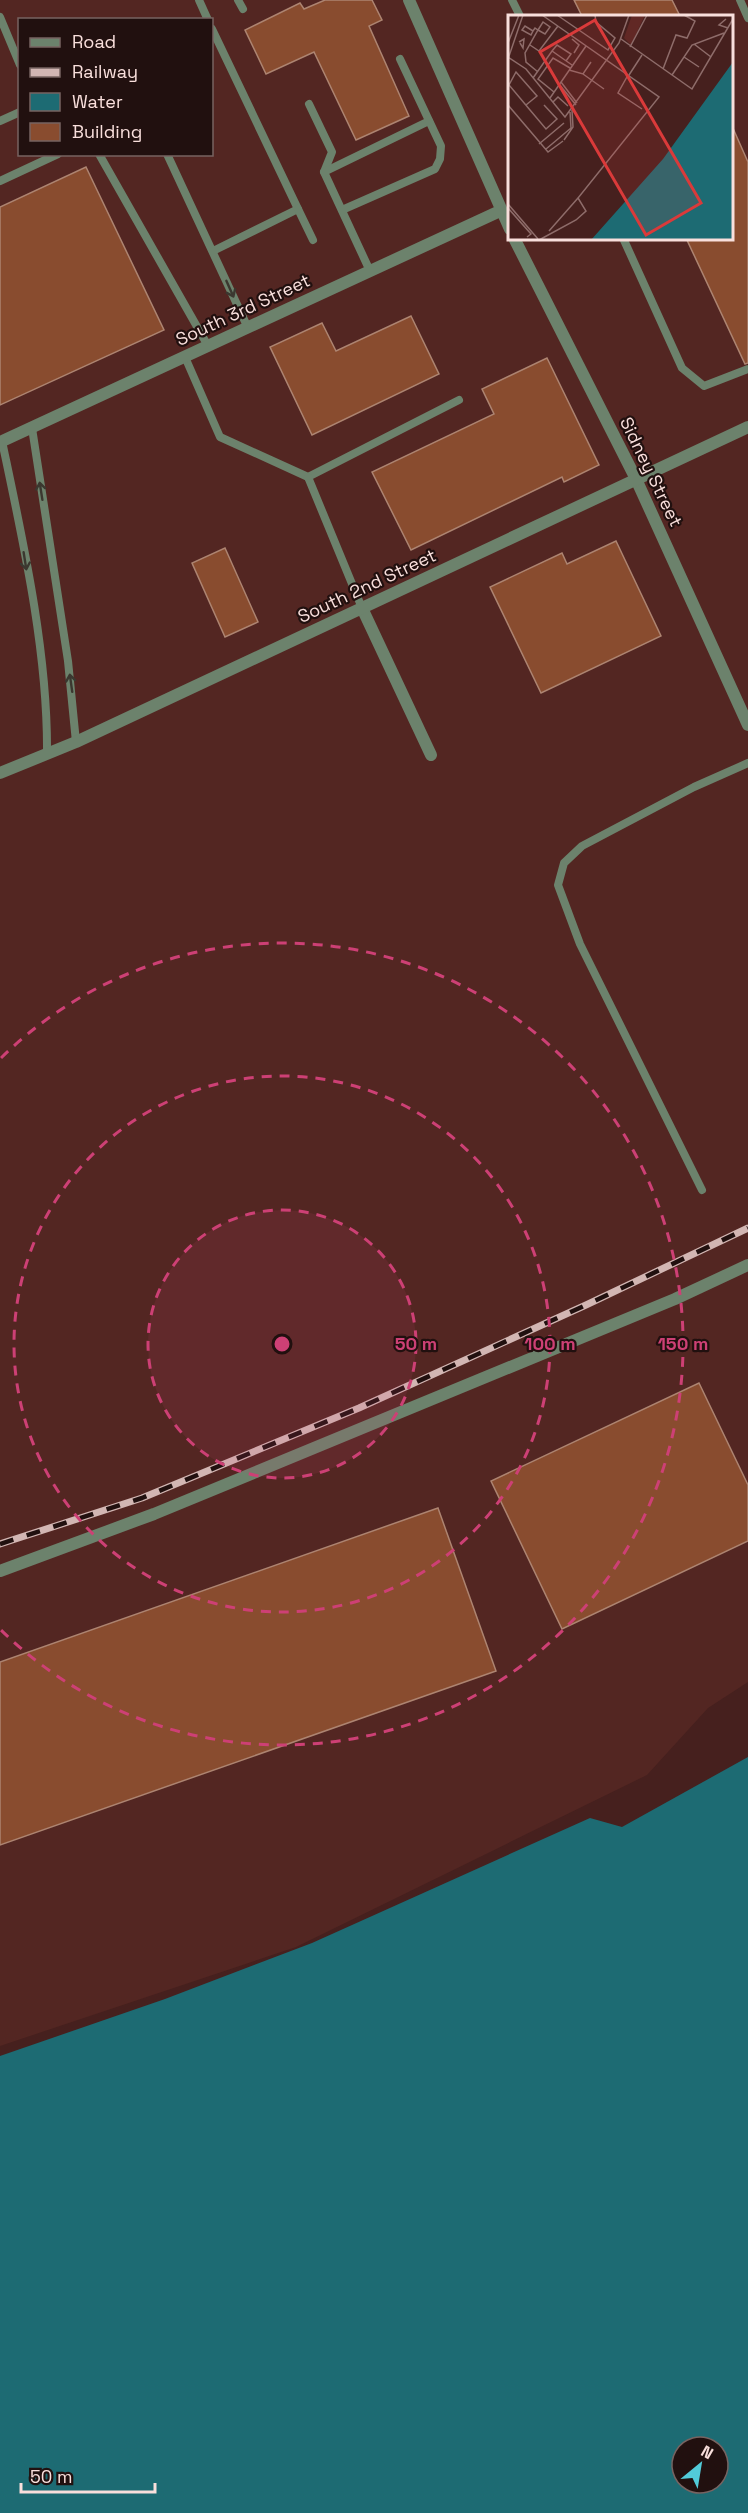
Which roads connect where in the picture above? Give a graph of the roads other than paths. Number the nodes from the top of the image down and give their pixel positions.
1 (199, 0) edge
2 (238, 0) edge
3 (408, 0) edge
4 (512, 0) edge
5 (740, 0) edge
6 (243, 9) dead end
7 (520, 15) edge
8 (0, 17) edge
9 (207, 18) edge
10 (748, 18) edge
11 (213, 30) edge
12 (400, 59) dead end
13 (18, 60) edge
14 (309, 104) dead end
15 (18, 113) edge
16 (1, 118) edge
17 (429, 121) junction
18 (54, 156) edge
19 (100, 156) edge
20 (168, 156) edge
21 (324, 172) junction
22 (0, 181) edge
23 (298, 209) junction
24 (342, 210) junction
25 (500, 211) junction
26 (508, 225) edge
27 (313, 240) dead end
28 (515, 240) edge
29 (623, 240) edge
30 (213, 251) junction
31 (370, 271) junction
32 (248, 328) junction
33 (208, 346) junction
34 (185, 357) junction
35 (748, 369) edge
36 (459, 400) dead end
37 (748, 427) edge
38 (32, 428) junction
39 (1, 442) edge
40 (308, 477) junction
41 (636, 479) junction
42 (363, 608) junction
43 (748, 725) edge
44 (76, 742) junction
45 (47, 753) junction
46 (431, 755) dead end
47 (748, 763) edge
48 (0, 773) edge
49 (702, 1190) dead end
50 (748, 1265) edge
51 (0, 1571) edge

1 - 9 lane
2 - 6 lane
3 - 25 street
4 - 7 lane
5 - 10 lane
8 - 13 lane
11 - 23 lane
12 - 17 lane
14 - 21 lane
15 - 16 lane
17 - 21 lane
17 - 24 lane
18 - 22 lane
19 - 33 lane
20 - 30 lane
21 - 24 lane
23 - 27 lane
23 - 30 lane
24 - 31 lane
25 - 26 street
25 - 31 street, South 3rd Street
28 - 41 street, Sidney Street
29 - 35 lane
30 -> 32 lane
31 - 32 street, South 3rd Street
32 - 33 street, South 3rd Street
33 - 34 street, South 3rd Street
34 - 38 street, South 3rd Street
34 - 40 lane
36 - 40 lane
37 - 41 street, South 2nd Street
38 - 39 street, South 3rd Street
44 -> 38 lane
39 -> 45 lane
40 - 42 lane
41 - 42 street, South 2nd Street
41 - 43 street, Sidney Street
42 - 44 street, South 2nd Street
42 - 46 street
44 - 45 street, South 2nd Street
45 - 48 street, South 2nd Street
47 - 49 lane
50 - 51 street

